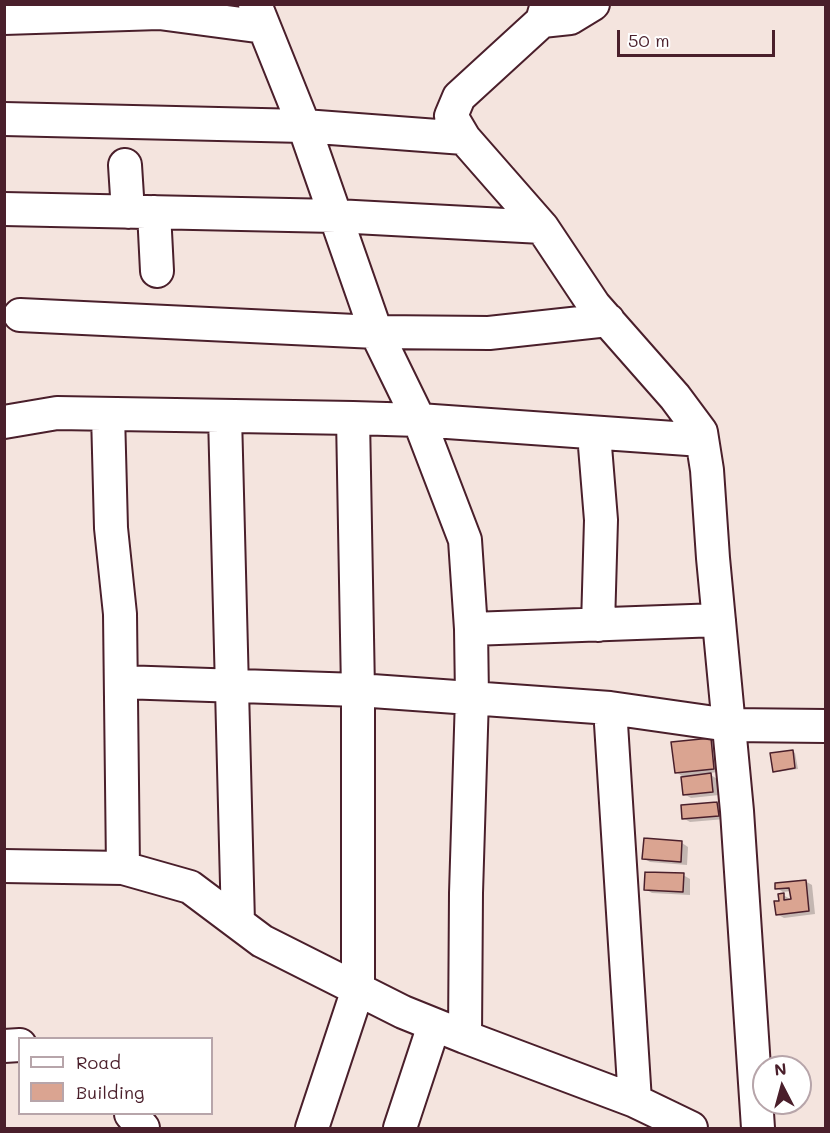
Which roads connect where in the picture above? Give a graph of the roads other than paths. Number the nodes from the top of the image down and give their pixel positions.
1 (593, 4) edge
2 (112, 10) edge
3 (544, 13) edge
4 (260, 16) edge
5 (4, 18) edge
6 (4, 119) edge
7 (304, 126) junction
8 (464, 138) junction
9 (125, 165) dead end
10 (4, 209) edge
11 (141, 212) junction
12 (336, 216) junction
13 (542, 227) junction
14 (157, 271) dead end
15 (20, 315) dead end
16 (608, 320) junction
17 (376, 332) junction
18 (108, 414) junction
19 (225, 416) junction
20 (353, 418) junction
21 (419, 420) junction
22 (4, 422) edge
23 (594, 434) junction
24 (702, 440) junction
25 (719, 620) junction
26 (598, 625) junction
27 (471, 629) junction
28 (121, 682) junction
29 (232, 687) junction
30 (358, 690) junction
31 (472, 697) junction
32 (610, 708) junction
33 (729, 725) junction
34 (825, 726) edge
35 (4, 866) edge
36 (123, 868) junction
37 (238, 923) junction
38 (358, 989) junction
39 (434, 1025) junction
40 (465, 1037) junction
41 (634, 1101) junction
42 (133, 1115) edge
43 (143, 1128) edge
44 (312, 1128) edge
45 (400, 1128) edge
46 (691, 1128) edge
47 (758, 1128) edge

1 - 3 street
2 - 4 street
2 - 5 street
3 - 8 street
4 - 7 street
6 - 7 street
7 - 8 street
7 - 12 street
8 - 13 street
9 - 11 street
10 - 11 street
11 - 12 street
11 - 14 street
12 - 13 street
12 - 17 street
13 - 16 street
15 - 17 street
16 - 17 street
16 - 24 street
17 - 21 street
18 - 19 street
18 - 22 street
18 - 28 street
19 - 20 street
19 - 29 street
20 - 21 street
20 - 30 street
21 - 23 street
21 - 27 street
23 - 24 street
23 - 26 street
24 - 25 street
25 - 26 street
25 - 33 street
26 - 27 street
27 - 31 street
28 - 29 street
28 - 36 street
29 - 30 street
29 - 37 street
30 - 31 street
30 - 38 street
31 - 32 street
31 - 40 street
32 - 33 street
32 - 41 street
33 - 34 street
33 - 47 street
35 - 36 street
36 - 37 street
37 - 38 street
38 - 39 street
38 - 44 street
39 - 40 street
39 - 45 street
40 - 41 street
41 - 46 street
42 - 43 street

